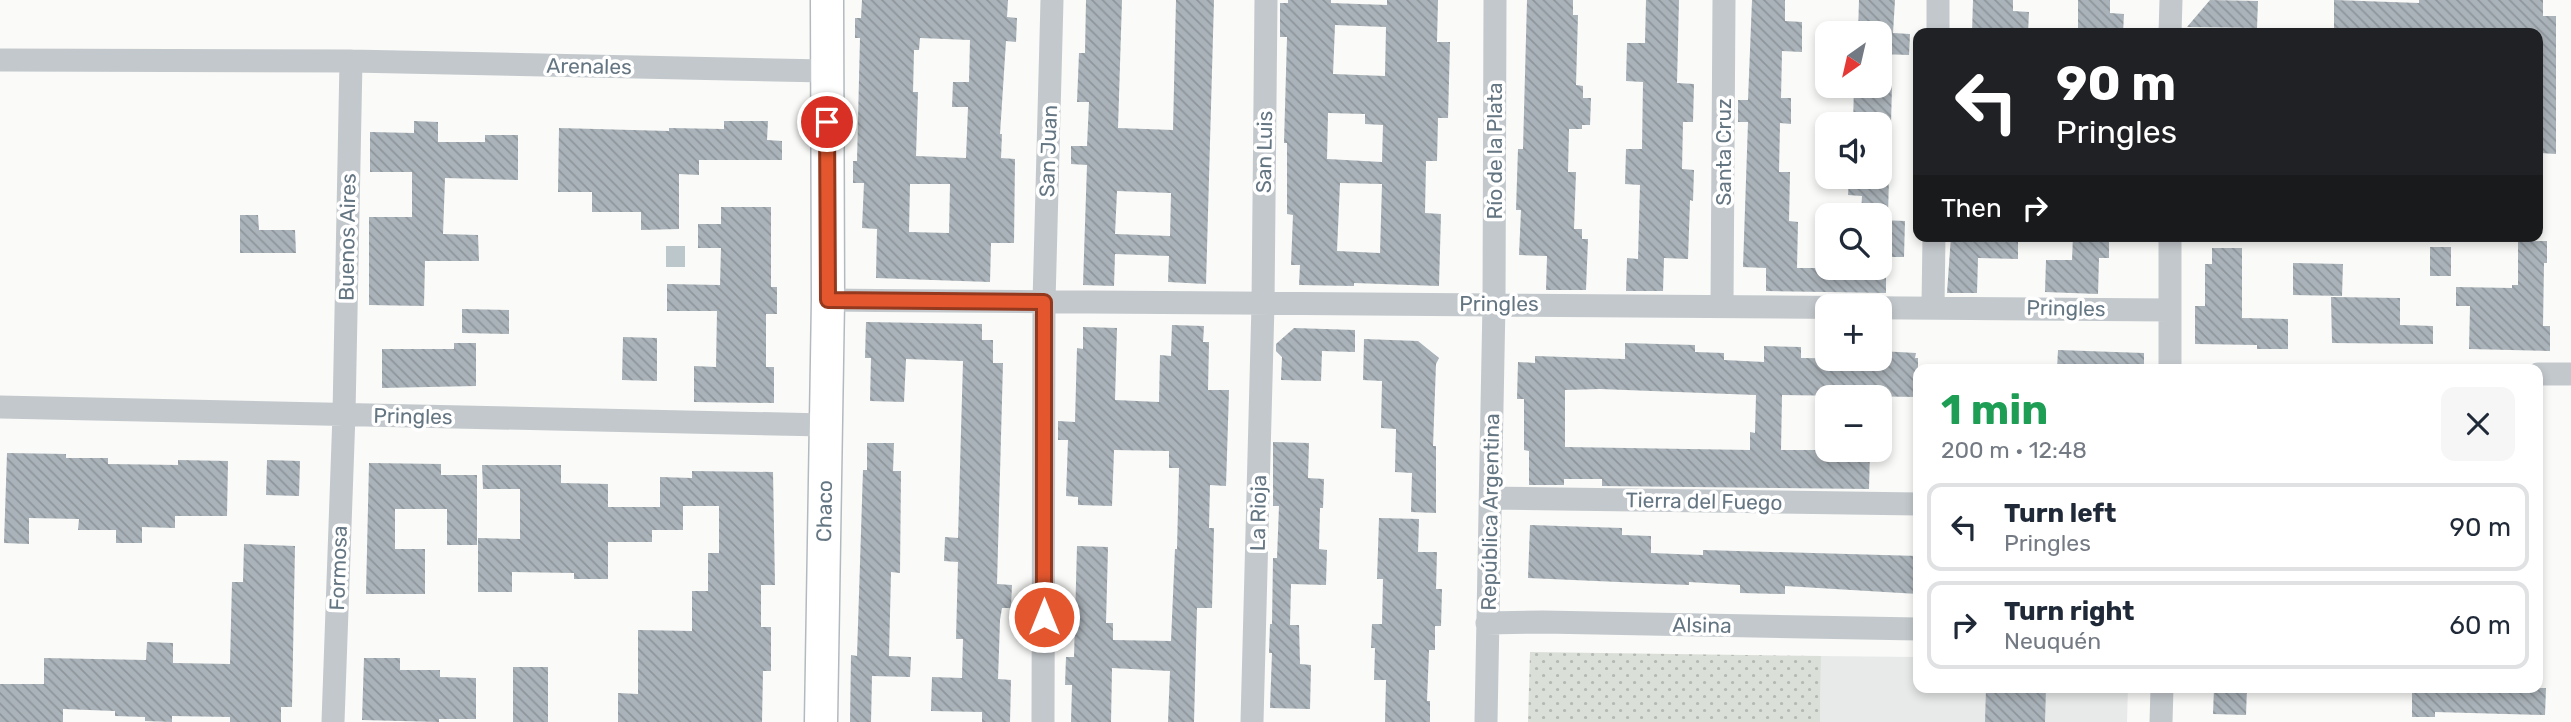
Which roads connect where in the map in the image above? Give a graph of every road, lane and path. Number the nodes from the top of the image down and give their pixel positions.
1 (827, 0) edge
2 (1052, 0) edge
3 (1265, 0) edge
4 (1495, 0) edge
5 (1724, 0) edge
6 (1938, 0) edge
7 (2171, 0) edge
8 (1938, 28) edge
9 (2170, 28) edge
10 (0, 60) edge
11 (351, 61) junction
12 (826, 71) junction
13 (1934, 242) edge
14 (2170, 242) edge
15 (828, 300) junction
16 (1044, 302) junction
17 (1263, 303) junction
18 (1494, 303) junction
19 (1722, 304) junction
20 (1933, 306) junction
21 (2170, 310) junction
22 (2172, 364) edge
23 (2543, 374) edge
24 (2571, 374) edge
25 (0, 407) edge
26 (344, 414) junction
27 (825, 425) junction
28 (1491, 498) junction
29 (1913, 504) edge
30 (1487, 623) junction
31 (1913, 629) edge
32 (2162, 693) edge
33 (333, 722) edge
34 (821, 722) edge
35 (1043, 722) edge
36 (1252, 722) edge
37 (1486, 722) edge
38 (2161, 722) edge

1 - 12 main road, Chaco
2 - 16 street, San Juan
3 - 17 street, San Luis
4 - 18 street, Río de la Plata
5 - 19 street, Santa Cruz
6 - 8 street
7 - 9 street
10 - 11 street, Arenales
11 - 12 street, Arenales
11 - 26 street, Buenos Aires
12 - 15 main road, Chaco
13 - 20 street
14 - 21 street
15 - 16 street, Pringles
15 - 27 main road, Chaco
16 - 17 street, Pringles
16 - 35 street, San Juan
17 - 18 street, Pringles
17 - 36 street, La Rioja
18 - 19 street, Pringles
18 - 28 street, República Argentina
19 - 20 street, Pringles
20 - 21 street, Pringles
21 - 22 street
23 - 24 street
25 - 26 street, Pringles
26 - 27 street, Pringles
26 - 33 street, Formosa
27 - 34 main road, Chaco
28 - 29 street, Tierra del Fuego
28 - 30 street, República Argentina
30 - 31 street, Alsina
30 - 37 street, República Argentina
32 - 38 street

